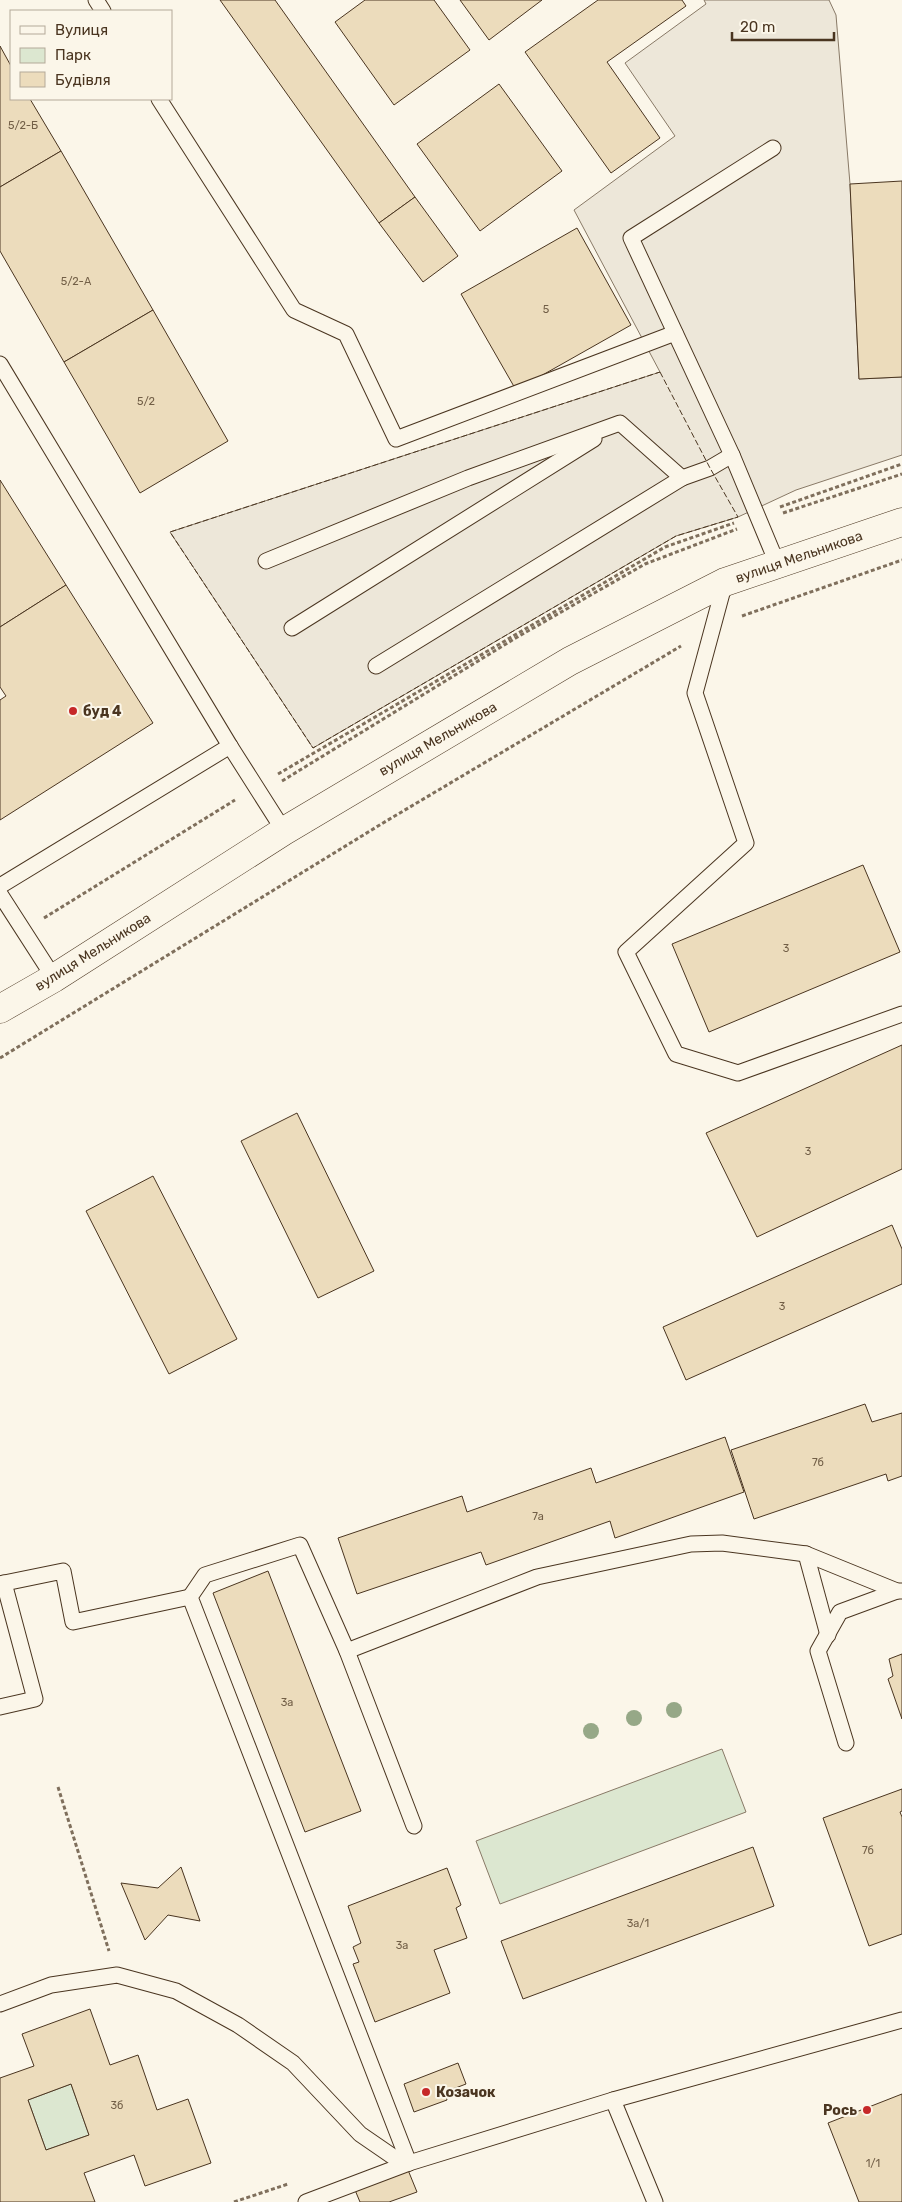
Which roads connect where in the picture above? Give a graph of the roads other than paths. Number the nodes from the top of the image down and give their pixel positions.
1 (160, 100) edge
2 (773, 148) dead end
3 (674, 333) junction
4 (0, 364) edge
5 (620, 423) junction
6 (732, 455) junction
7 (682, 478) junction
8 (902, 522) edge
9 (266, 561) dead end
10 (777, 563) junction
11 (725, 582) junction
12 (292, 628) dead end
13 (376, 666) dead end
14 (230, 746) junction
15 (284, 831) junction
16 (0, 886) edge
17 (0, 894) edge
18 (54, 978) junction
19 (0, 1009) edge
20 (902, 1014) edge
21 (806, 1554) junction
22 (2, 1584) edge
23 (899, 1591) edge
24 (190, 1597) junction
25 (828, 1635) junction
26 (347, 1651) junction
27 (0, 1707) edge
28 (846, 1742) dead end
29 (414, 1826) dead end
30 (0, 2004) edge
31 (902, 2020) edge
32 (613, 2100) junction
33 (409, 2163) junction
34 (306, 2202) edge
35 (656, 2202) edge

1 - 3 lane
2 - 3 lane
3 - 6 lane
4 - 14 lane
5 - 7 lane
5 - 9 lane
5 - 12 lane
6 - 7 lane
6 - 10 lane
7 - 13 lane
8 - 10 street, вулиця Мельникова
10 - 11 street, вулиця Мельникова
11 - 15 street, вулиця Мельникова
11 - 20 lane
14 - 15 lane
14 - 16 lane
15 - 18 street, вулиця Мельникова
17 - 18 lane
18 - 19 street, вулиця Мельникова
21 - 23 lane
21 - 25 lane
21 - 26 lane
22 - 24 lane
22 - 27 lane
23 - 25 lane
24 - 26 lane
24 - 33 lane
25 - 28 lane
26 - 29 lane
30 - 33 lane
31 - 32 lane
32 - 33 lane
32 - 35 lane
33 - 34 lane

